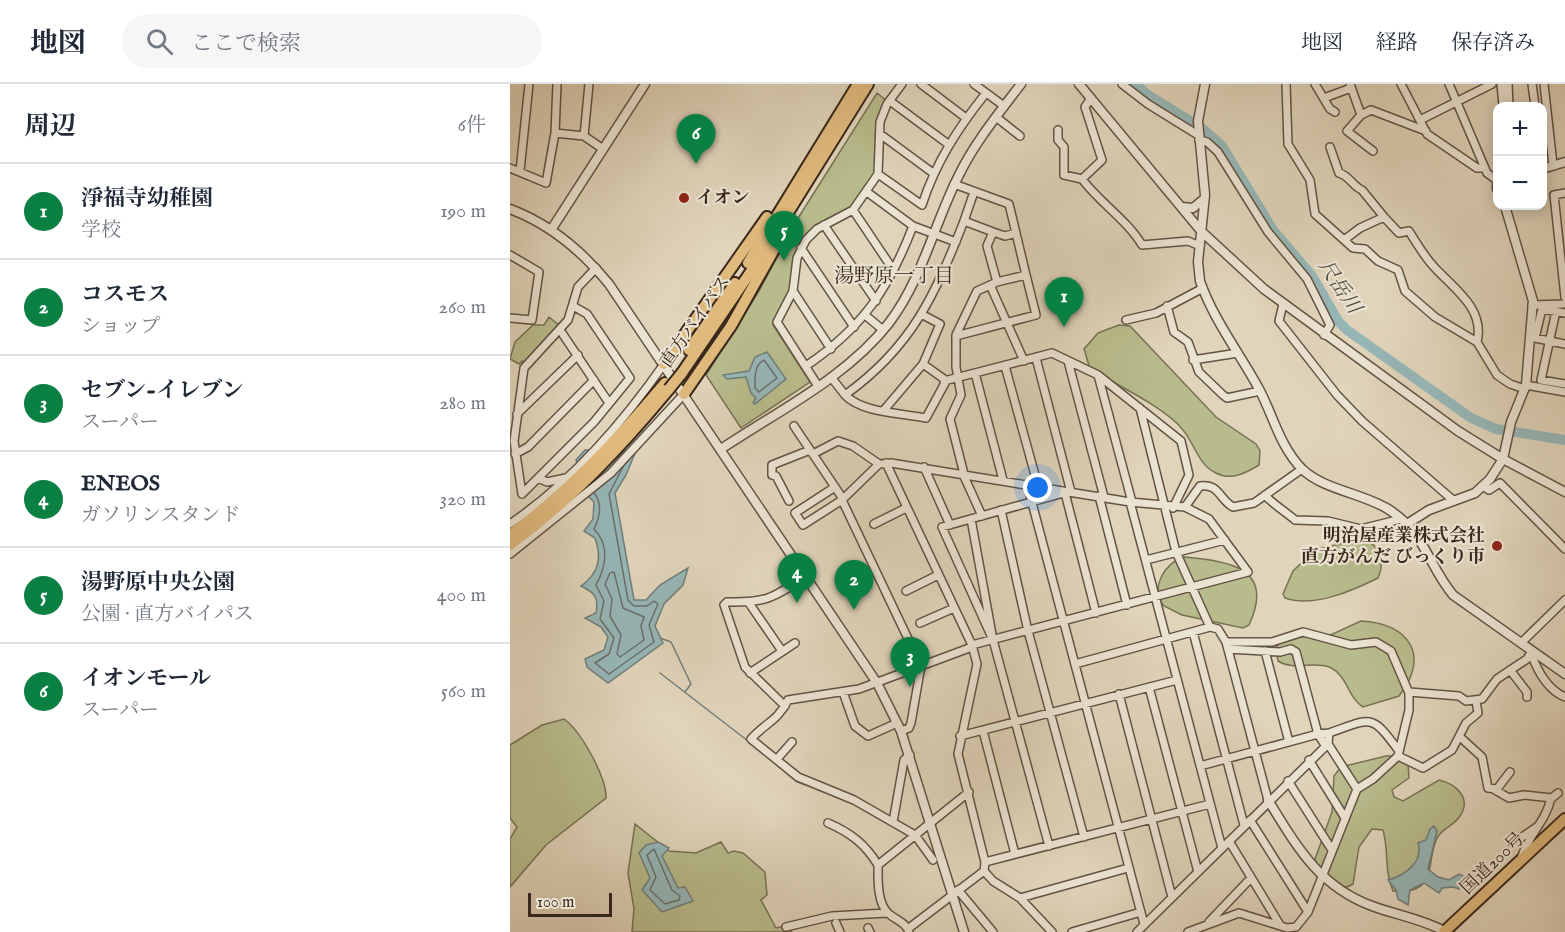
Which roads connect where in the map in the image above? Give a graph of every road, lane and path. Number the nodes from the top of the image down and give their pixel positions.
1 (529, 84) edge
2 (557, 84) edge
3 (589, 84) edge
4 (645, 84) edge
5 (852, 84) edge
6 (858, 84) edge
7 (868, 84) edge
8 (875, 84) edge
9 (902, 84) edge
10 (921, 84) edge
11 (974, 84) edge
12 (1021, 84) edge
13 (1079, 84) edge
14 (1122, 84) edge
15 (1205, 84) edge
16 (1286, 84) edge
17 (1315, 84) edge
18 (1401, 84) edge
19 (1449, 84) edge
20 (1492, 84) edge
21 (1532, 84) edge
22 (1544, 84) edge
23 (1350, 86) edge
24 (1505, 87) edge
25 (986, 93) junction
26 (1091, 98) junction
27 (1324, 98) junction
28 (890, 101) junction
29 (1458, 101) junction
30 (1503, 102) edge
31 (1508, 102) edge
32 (1534, 102) edge
33 (1004, 106) junction
34 (1335, 112) dead end
35 (1361, 115) junction
36 (996, 117) junction
37 (966, 118) junction
38 (1420, 120) junction
39 (841, 127) junction
40 (1058, 130) dead end
41 (1426, 131) junction
42 (555, 133) junction
43 (880, 134) junction
44 (826, 135) junction
45 (584, 136) junction
46 (1020, 136) dead end
47 (1198, 137) junction
48 (948, 144) junction
49 (1330, 147) dead end
50 (603, 149) junction
51 (1374, 151) dead end
52 (815, 160) junction
53 (1565, 162) edge
54 (1553, 165) junction
55 (1547, 167) edge
56 (510, 168) edge
57 (1485, 168) junction
58 (520, 171) junction
59 (933, 173) junction
60 (878, 174) junction
61 (1082, 179) junction
62 (1493, 181) edge
63 (954, 184) junction
64 (867, 192) junction
65 (974, 192) junction
66 (1565, 193) edge
67 (1204, 199) junction
68 (1182, 207) junction
69 (510, 209) edge
70 (853, 210) junction
71 (1506, 210) edge
72 (1384, 217) junction
73 (964, 221) junction
74 (1561, 224) edge
75 (824, 225) junction
76 (913, 226) junction
77 (551, 230) junction
78 (1201, 231) junction
79 (993, 232) junction
80 (1016, 233) junction
81 (934, 234) junction
82 (1344, 240) junction
83 (956, 242) junction
84 (1200, 246) junction
85 (801, 248) junction
86 (1562, 249) edge
87 (510, 255) edge
88 (596, 268) junction
89 (894, 271) junction
90 (1564, 273) edge
91 (1026, 275) junction
92 (994, 283) junction
93 (1203, 288) junction
94 (793, 291) junction
95 (1565, 297) edge
96 (876, 301) junction
97 (1282, 304) junction
98 (1565, 304) edge
99 (573, 306) junction
100 (1167, 306) junction
101 (1538, 306) junction
102 (1556, 311) junction
103 (1565, 313) edge
104 (865, 315) junction
105 (923, 315) junction
106 (510, 318) edge
107 (1125, 320) dead end
108 (1007, 322) junction
109 (854, 327) junction
110 (560, 330) junction
111 (883, 330) junction
112 (1324, 334) junction
113 (956, 336) junction
114 (1550, 341) junction
115 (1478, 342) junction
116 (1565, 344) edge
117 (831, 349) junction
118 (1238, 352) junction
119 (578, 355) junction
120 (1036, 358) junction
121 (1194, 360) junction
122 (1024, 361) junction
123 (1068, 361) junction
124 (664, 364) junction
125 (923, 364) junction
126 (806, 366) junction
127 (1005, 366) junction
128 (975, 373) junction
129 (1098, 375) junction
130 (831, 377) junction
131 (957, 378) junction
132 (594, 380) junction
133 (944, 381) junction
134 (1565, 384) edge
135 (667, 386) junction
136 (818, 386) junction
137 (1525, 387) junction
138 (1260, 391) junction
139 (1565, 392) edge
140 (684, 394) junction
141 (845, 395) junction
142 (609, 403) junction
143 (1140, 408) junction
144 (884, 410) junction
145 (517, 414) junction
146 (794, 426) dead end
147 (721, 449) junction
148 (811, 452) junction
149 (515, 454) junction
150 (1503, 459) junction
151 (882, 463) junction
152 (924, 467) junction
153 (1302, 469) junction
154 (964, 474) junction
155 (538, 478) junction
156 (566, 478) junction
157 (1003, 480) junction
158 (1027, 484) junction
159 (1038, 486) junction
160 (1483, 486) junction
161 (835, 487) junction
162 (1069, 492) junction
163 (1565, 492) edge
164 (1265, 495) junction
165 (1101, 497) junction
166 (843, 499) junction
167 (789, 501) dead end
168 (1454, 501) junction
169 (1032, 502) junction
170 (1131, 502) junction
171 (1164, 507) junction
172 (1185, 507) junction
173 (906, 508) junction
174 (1173, 508) junction
175 (1001, 510) junction
176 (981, 516) junction
177 (971, 519) junction
178 (1404, 521) junction
179 (510, 524) edge
180 (874, 524) dead end
181 (950, 525) junction
182 (510, 535) edge
183 (1225, 540) junction
184 (510, 544) edge
185 (1565, 549) edge
186 (1176, 552) junction
187 (510, 554) edge
188 (1146, 560) junction
189 (938, 575) junction
190 (806, 576) junction
191 (1192, 587) junction
192 (906, 591) dead end
193 (1155, 597) junction
194 (1565, 600) edge
195 (749, 603) junction
196 (1127, 605) junction
197 (954, 608) junction
198 (1096, 613) junction
199 (1063, 622) junction
200 (921, 623) dead end
201 (1210, 627) junction
202 (1028, 631) junction
203 (1193, 632) junction
204 (1166, 639) junction
205 (993, 640) junction
206 (795, 643) dead end
207 (1521, 644) junction
208 (1227, 645) junction
209 (972, 646) junction
210 (782, 651) junction
211 (1265, 651) junction
212 (1532, 652) junction
213 (1075, 664) junction
214 (921, 666) junction
215 (1510, 670) junction
216 (750, 673) junction
217 (1565, 674) edge
218 (1177, 680) junction
219 (877, 683) junction
220 (1149, 687) junction
221 (843, 692) junction
222 (1409, 692) junction
223 (1119, 694) junction
224 (1527, 697) dead end
225 (1563, 697) edge
226 (1476, 701) junction
227 (1085, 703) junction
228 (1565, 704) edge
229 (785, 706) junction
230 (1050, 713) junction
231 (1015, 722) junction
232 (899, 727) junction
233 (983, 731) junction
234 (1329, 733) junction
235 (1318, 734) junction
236 (960, 736) junction
237 (1460, 737) junction
238 (792, 742) dead end
239 (1289, 742) junction
240 (1327, 744) junction
241 (1255, 751) junction
242 (1399, 753) junction
243 (910, 755) junction
244 (777, 759) junction
245 (1226, 759) junction
246 (1309, 760) junction
247 (1200, 766) junction
248 (1510, 772) dead end
249 (1288, 781) junction
250 (1357, 789) junction
251 (1495, 790) junction
252 (969, 792) junction
253 (1558, 793) dead end
254 (1551, 798) junction
255 (1268, 800) junction
256 (1210, 804) junction
257 (1181, 811) junction
258 (1345, 818) junction
259 (1152, 819) junction
260 (1565, 819) edge
261 (893, 822) junction
262 (931, 822) junction
263 (1247, 822) junction
264 (828, 823) dead end
265 (1542, 823) junction
266 (1118, 828) junction
267 (913, 837) junction
268 (1084, 837) junction
269 (1228, 841) junction
270 (1515, 842) dead end
271 (1048, 846) junction
272 (1222, 848) junction
273 (1332, 850) junction
274 (1015, 854) junction
275 (1521, 859) junction
276 (933, 860) dead end
277 (985, 862) junction
278 (878, 865) junction
279 (1128, 868) junction
280 (984, 871) junction
281 (1198, 872) junction
282 (1322, 875) junction
283 (1251, 878) junction
284 (956, 892) junction
285 (1172, 897) junction
286 (1020, 898) junction
287 (1141, 912) junction
288 (1308, 912) junction
289 (887, 913) junction
290 (836, 923) dead end
291 (1144, 924) junction
292 (1207, 924) junction
293 (786, 927) dead end
294 (1284, 928) edge
295 (908, 929) edge
296 (840, 932) edge
297 (898, 932) edge
298 (964, 932) edge
299 (993, 932) edge
300 (1052, 932) edge
301 (1072, 932) edge
302 (1137, 932) edge
303 (1188, 932) edge
304 (1445, 932) edge

1 - 58 street
2 - 42 street
3 - 45 street
4 - 50 street
5 - 44 highway
6 - 44 highway, 直方バイパス
7 - 39 highway, 直方バイパス
8 - 39 highway
9 - 28 street
10 - 37 street
11 - 25 street
12 - 33 street
13 - 26 street
14 - 47 street
15 - 47 street
16 - 82 street
17 - 27 street
18 - 38 street
19 - 29 street
20 - 29 street
21 - 32 street
22 - 54 street
23 - 27 street
23 - 35 street
24 - 30 street
24 - 31 street
25 - 33 street
25 - 37 street
26 - 61 street
26 - 68 street
27 - 34 street
28 - 43 street
28 - 48 street
29 - 38 street
29 - 57 street
33 - 36 street
35 - 41 street
35 - 51 street
36 - 46 street
36 - 63 street
37 - 48 street
38 - 41 street
39 - 52 highway, 直方バイパス
40 - 61 street
41 - 57 street
42 - 45 street
42 - 58 street
43 - 59 street
43 - 60 street
44 - 52 highway, 直方バイパス
45 - 50 street
47 - 67 street
47 - 112 street
48 - 59 street
49 - 72 street
50 - 77 street
52 - 124 highway
52 - 135 highway, 直方バイパス, bridge
52 - 140 highway
53 - 54 street
54 - 55 street
56 - 58 street
57 - 62 street
59 - 60 street
60 - 64 street
61 - 84 street
63 - 65 street
63 - 81 street
64 - 70 street
64 - 76 street
65 - 73 street
65 - 80 street
66 - 74 street
67 - 68 street
67 - 78 street
68 - 78 street
69 - 77 street
70 - 75 street
70 - 89 street
71 - 101 street
72 - 82 street
72 - 115 street
73 - 79 street
73 - 83 street
74 - 86 street
75 - 85 street
75 - 96 street
76 - 81 street
76 - 89 street
77 - 88 street
78 - 84 street
78 - 97 street
79 - 80 street
79 - 92 street
80 - 91 street
81 - 83 street
81 - 111 street
82 - 115 street
83 - 105 street
84 - 93 street
85 - 94 street
85 - 109 street
86 - 90 street
87 - 106 street
88 - 99 street
88 - 124 street
89 - 96 street
90 - 95 street
91 - 92 street
91 - 108 street
92 - 108 street
92 - 113 street
93 - 100 street
93 - 118 street
94 - 117 street
94 - 126 street
96 - 104 street
97 - 112 street
97 - 168 street
98 - 101 street
99 - 110 street
99 - 142 street
100 - 107 street
100 - 121 street
101 - 102 street
101 - 114 street
101 - 137 street
102 - 103 street
102 - 114 street
104 - 109 street
104 - 111 street
105 - 125 street
105 - 141 street
108 - 113 street
108 - 122 street
109 - 117 street
110 - 119 street
110 - 145 street
111 - 130 street
112 - 150 street
113 - 131 street
114 - 116 street
114 - 134 street
115 - 137 street
117 - 126 street
118 - 121 street
118 - 138 street
119 - 132 street
119 - 145 street
120 - 122 street
120 - 123 street
120 - 162 street
121 - 138 street
122 - 127 street
123 - 129 street
123 - 165 street
124 - 140 street
124 - 156 street
125 - 133 street
125 - 144 street
126 - 136 street
127 - 128 street
127 - 159 street
128 - 131 street
128 - 157 street
129 - 143 street
129 - 170 street
130 - 136 street
130 - 141 street
131 - 133 street
131 - 154 street
132 - 142 street
132 - 149 street
133 - 144 street
135 - 182 highway, 直方バイパス
135 - 184 highway, 直方バイパス
136 - 147 street
137 - 139 street
137 - 150 street
138 - 153 street
140 - 147 street
140 - 187 street
141 - 144 street
142 - 155 street
143 - 171 street
143 - 174 street
145 - 149 street
146 - 148 street
147 - 190 street
148 - 151 street
148 - 161 street
148 - 167 street
149 - 155 street
150 - 160 street
150 - 163 street
151 - 152 street
151 - 166 street
151 - 173 street
152 - 154 street
152 - 181 street
153 - 164 street
153 - 178 street
154 - 157 street
154 - 176 street
155 - 156 street
156 - 179 street
157 - 158 street
158 - 159 street
158 - 169 street
159 - 162 street
160 - 168 street
160 - 185 street
161 - 166 street
161 - 166 street
162 - 165 street
162 - 169 street
162 - 198 street
164 - 172 street
164 - 178 street
165 - 170 street
165 - 196 street
166 - 214 street
168 - 178 street
169 - 175 street
169 - 199 street
170 - 171 street
170 - 188 street
171 - 174 street
171 - 186 street
172 - 174 street
172 - 183 street
173 - 180 street
173 - 189 street
175 - 176 street
175 - 202 street
176 - 177 street
177 - 181 street
177 - 205 street
178 - 207 street
181 - 205 street
183 - 186 street
183 - 191 street
186 - 188 street
186 - 191 street
188 - 193 street
189 - 192 street
189 - 197 street
190 - 195 street
190 - 219 street
191 - 193 street
191 - 201 street
193 - 196 street
193 - 204 street
194 - 207 street
195 - 210 street
195 - 216 street
196 - 198 street
197 - 200 street
197 - 209 street
198 - 199 street
199 - 202 street
199 - 213 street
201 - 203 street
201 - 208 street
202 - 205 street
202 - 230 street
203 - 204 street
203 - 245 street
204 - 213 street
204 - 218 street
205 - 209 street
205 - 231 street
206 - 210 street
207 - 212 street
208 - 211 street
208 - 222 street
208 - 241 street
209 - 214 street
209 - 236 street
210 - 216 street
211 - 235 street
211 - 239 street
212 - 215 street
212 - 217 street
212 - 225 street
213 - 227 street
214 - 219 street
214 - 232 street
215 - 224 street
215 - 226 street
216 - 229 street
218 - 220 street
218 - 247 street
219 - 221 street
219 - 232 street
220 - 223 street
220 - 257 street
221 - 229 street
221 - 232 street
222 - 226 street
222 - 242 street
223 - 227 street
223 - 259 street
225 - 228 street
226 - 237 street
227 - 230 street
227 - 266 street
229 - 244 street
230 - 231 street
230 - 268 street
231 - 233 street
231 - 271 street
232 - 243 street
233 - 236 street
233 - 274 street
234 - 235 street
234 - 240 street
234 - 242 street
235 - 239 street
235 - 240 street
236 - 252 street
237 - 242 street
237 - 251 street
238 - 244 street
239 - 241 street
240 - 246 street
240 - 250 street
241 - 245 street
241 - 255 street
242 - 250 street
243 - 261 street
243 - 262 street
244 - 261 street
245 - 247 street
245 - 263 street
246 - 249 street
246 - 258 street
247 - 256 street
248 - 251 street
249 - 255 street
249 - 273 street
250 - 258 street
251 - 254 street
252 - 262 street
252 - 277 street
253 - 254 street
254 - 265 street
255 - 263 street
255 - 282 street
256 - 257 street
256 - 272 street
257 - 259 street
257 - 281 street
258 - 273 street
259 - 266 street
259 - 285 street
260 - 275 highway, 国道200号
261 - 267 street
262 - 267 street
262 - 284 street
263 - 269 street
263 - 288 street
264 - 278 street
265 - 270 street
265 - 275 street
266 - 268 street
266 - 279 street
267 - 276 street
267 - 278 street
268 - 271 street
269 - 272 street
269 - 283 street
271 - 274 street
272 - 281 street
273 - 282 street
274 - 277 street
275 - 304 highway, 国道200号
277 - 280 street
278 - 289 street
279 - 286 street
279 - 287 street
280 - 284 street
280 - 286 street
281 - 285 street
282 - 288 street
282 - 304 street
283 - 292 street
283 - 294 street
284 - 295 street
284 - 298 street
284 - 299 street
285 - 291 street
286 - 300 street
287 - 291 street
287 - 301 street
288 - 294 street
289 - 293 street
289 - 295 street
290 - 296 street
291 - 302 street
292 - 294 street
292 - 303 street
295 - 297 street

